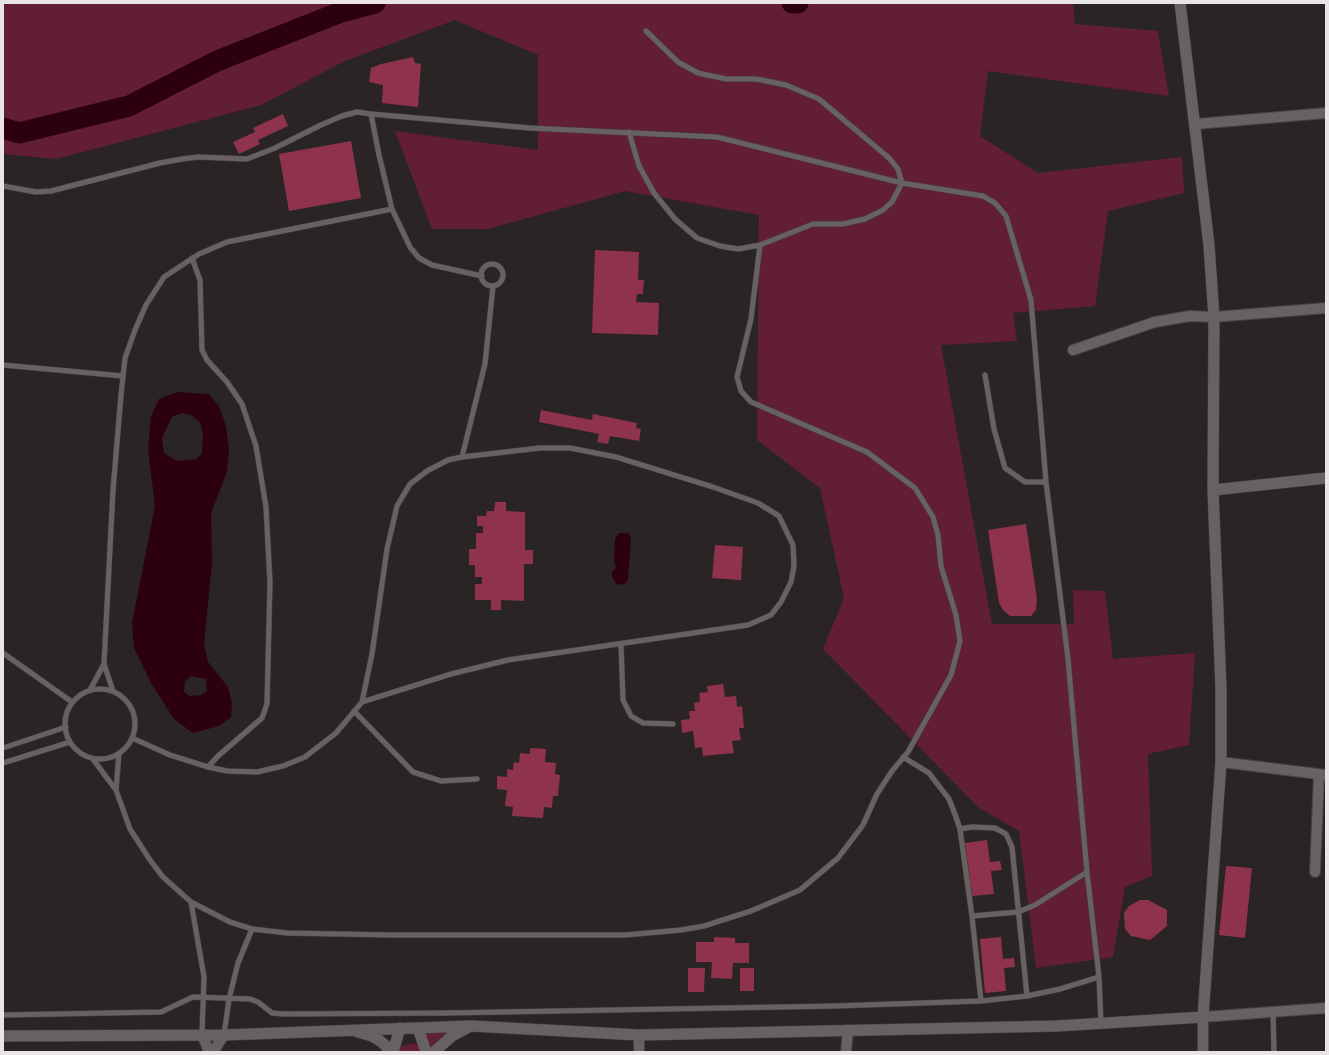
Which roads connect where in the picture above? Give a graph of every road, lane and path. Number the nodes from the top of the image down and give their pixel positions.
1 (1180, 3) edge
2 (646, 31) dead end
3 (1326, 113) edge
4 (371, 114) junction
5 (1196, 124) junction
6 (629, 132) junction
7 (902, 183) junction
8 (3, 186) edge
9 (392, 209) junction
10 (760, 245) junction
11 (192, 258) junction
12 (482, 276) junction
13 (493, 286) junction
14 (1326, 308) edge
15 (1214, 317) junction
16 (1073, 350) dead end
17 (3, 365) edge
18 (985, 375) dead end
19 (123, 376) junction
20 (462, 457) junction
21 (1326, 478) edge
22 (1046, 482) junction
23 (1213, 490) junction
24 (621, 645) junction
25 (3, 653) edge
26 (104, 664) junction
27 (90, 690) junction
28 (113, 691) junction
29 (72, 702) junction
30 (362, 702) junction
31 (354, 711) junction
32 (673, 724) dead end
33 (66, 727) junction
34 (132, 738) junction
35 (70, 742) junction
36 (3, 748) edge
37 (119, 753) junction
38 (903, 757) junction
39 (92, 758) junction
40 (1221, 762) junction
41 (3, 763) edge
42 (208, 767) junction
43 (1323, 775) edge
44 (477, 779) dead end
45 (116, 790) junction
46 (960, 829) junction
47 (1087, 872) junction
48 (1314, 872) dead end
49 (191, 902) junction
50 (1018, 912) junction
51 (972, 916) junction
52 (252, 929) junction
53 (1099, 977) junction
54 (1027, 996) junction
55 (203, 998) junction
56 (230, 998) junction
57 (981, 1001) junction
58 (1326, 1008) edge
59 (1273, 1012) junction
60 (3, 1015) edge
61 (1203, 1017) junction
62 (1102, 1023) junction
63 (471, 1026) junction
64 (400, 1028) junction
65 (418, 1028) junction
66 (350, 1030) junction
67 (848, 1030) junction
68 (202, 1034) junction
69 (224, 1035) junction
70 (640, 1035) junction
71 (3, 1036) edge
72 (209, 1052) edge
73 (213, 1052) edge
74 (392, 1052) edge
75 (426, 1052) edge
76 (434, 1052) edge
77 (639, 1052) edge
78 (846, 1052) edge
79 (1203, 1052) edge
80 (1274, 1052) edge

1 - 5 street
2 - 7 lane
3 - 5 street
4 - 6 lane
4 - 8 lane
4 - 9 lane
5 - 15 street
6 - 7 lane
6 - 10 lane
7 - 10 lane
7 - 22 lane
9 - 11 lane
9 - 12 lane
10 - 38 lane
11 - 19 lane
11 - 42 lane
12 - 13 lane
12 - 13 lane
13 - 20 lane
14 - 15 street
15 - 16 street
15 - 23 street
17 - 19 lane
18 - 22 lane
19 - 26 lane
20 - 24 lane
20 - 30 lane
21 - 23 street
22 - 47 lane
23 - 40 street
24 - 30 lane
24 - 32 lane
25 - 29 lane
26 - 27 lane
26 - 28 lane
27 - 28 lane
27 - 29 lane
28 - 34 lane
29 - 33 lane
30 - 31 lane
31 - 42 lane
31 - 44 lane
33 - 35 lane
33 - 36 lane
34 - 37 lane
34 - 42 lane
35 - 39 lane
35 - 41 lane
37 - 39 lane
37 - 45 lane
38 - 46 lane
38 - 52 lane
39 - 45 lane
40 - 43 street
40 - 61 street
43 - 48 street
45 - 49 lane
46 - 50 lane
46 - 51 lane
47 - 50 lane
47 - 53 lane
49 - 52 lane
49 - 55 lane
50 - 51 lane
50 - 54 lane
51 - 57 lane
52 - 56 lane
53 - 54 lane
53 - 62 lane
54 - 57 lane
55 - 56 lane
55 - 60 lane
55 - 68 lane
56 - 57 lane
56 - 69 lane
58 - 59 street
59 - 61 street
59 - 80 lane
61 - 62 street
61 - 79 street
62 - 67 street
63 - 65 street
63 - 70 street
63 - 76 street
64 - 65 street
64 - 66 street
64 - 74 street
65 - 75 street
66 - 69 street
66 - 74 street
67 - 70 street
67 - 78 street
68 - 69 street
68 - 71 street
68 - 72 street
69 - 73 street
70 - 77 street

